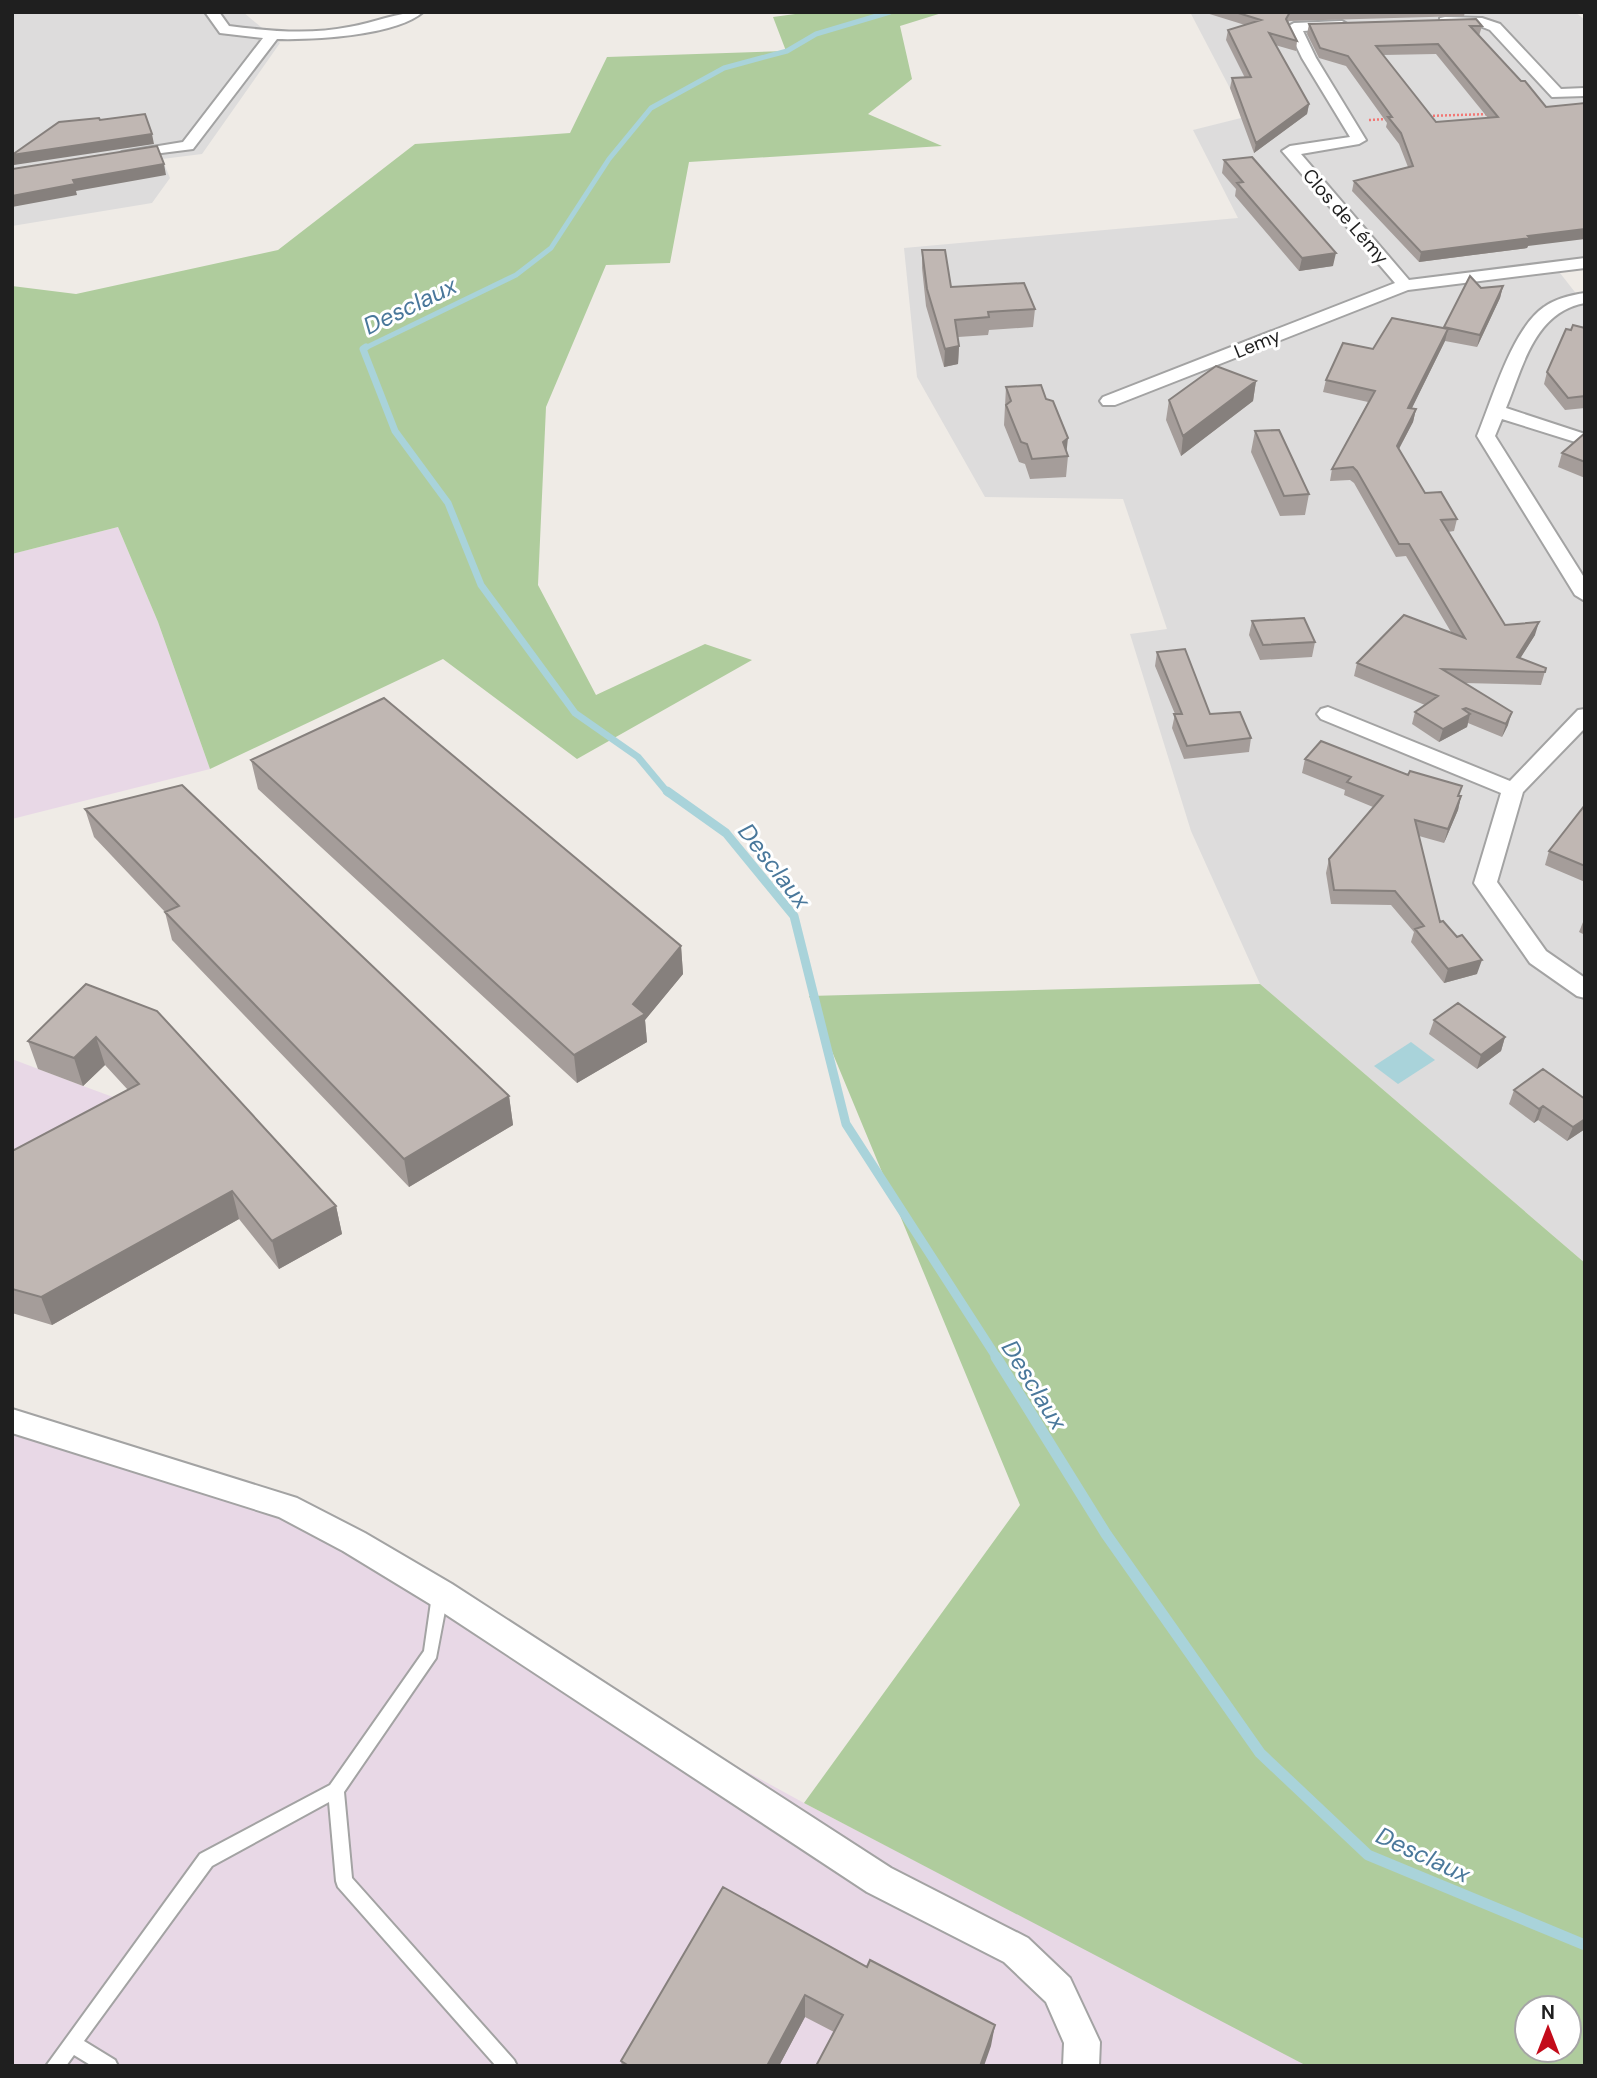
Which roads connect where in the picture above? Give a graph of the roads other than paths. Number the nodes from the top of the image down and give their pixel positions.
1 (212, 12) edge
2 (416, 12) edge
3 (1431, 21) edge
4 (1362, 24) edge
5 (273, 35) junction
6 (1585, 92) edge
7 (107, 159) edge
8 (1585, 263) edge
9 (1405, 285) junction
10 (1585, 298) edge
11 (1109, 401) dead end
12 (1498, 411) junction
13 (1585, 440) edge
14 (1585, 594) edge
15 (1328, 714) dead end
16 (1583, 719) edge
17 (1513, 790) junction
18 (1585, 990) edge
19 (12, 1422) edge
20 (441, 1594) junction
21 (336, 1790) junction
22 (72, 2043) junction
23 (55, 2066) edge
24 (109, 2066) edge
25 (508, 2066) edge
26 (1081, 2066) edge

1 - 5 street
2 - 5 street
3 - 6 street
4 - 9 street, Clos de Lémy
5 - 7 street
8 - 9 street, Clos de Lémy
9 - 11 street, Lemy
10 - 12 street
12 - 13 street
12 - 14 street
15 - 17 street
16 - 17 street
17 - 18 street
19 - 20 street
20 - 21 lane
20 - 26 street
21 - 22 lane
21 - 25 lane
22 - 23 lane
22 - 24 lane

